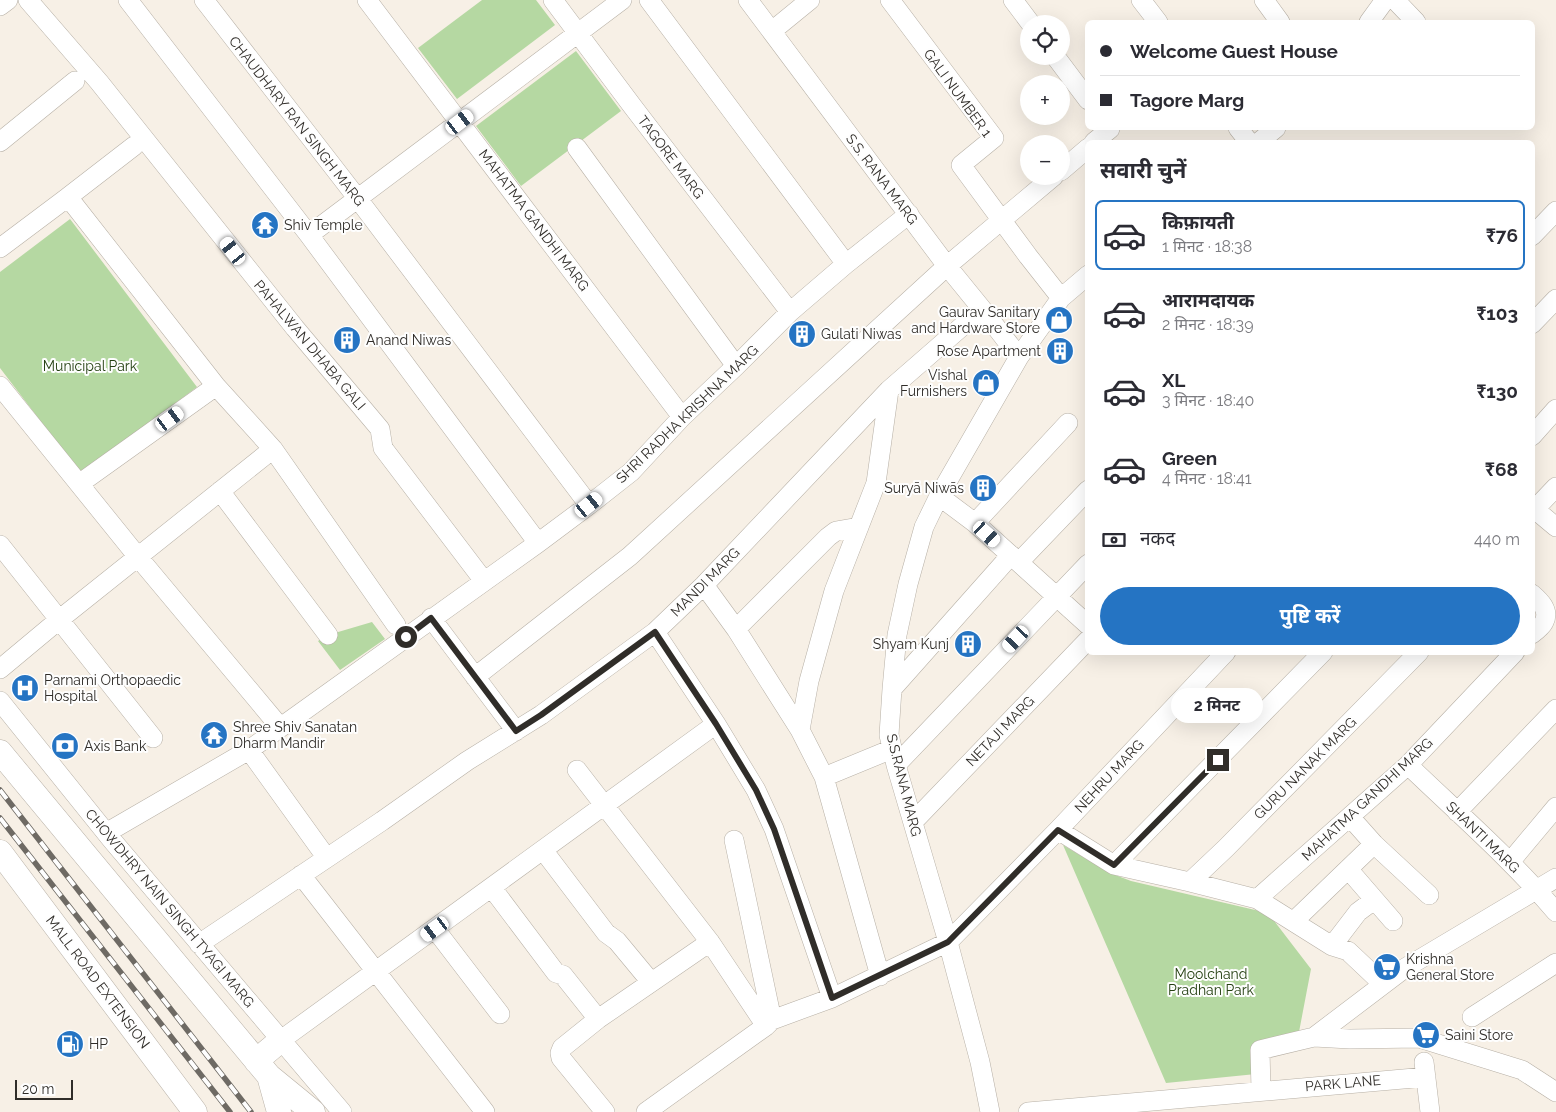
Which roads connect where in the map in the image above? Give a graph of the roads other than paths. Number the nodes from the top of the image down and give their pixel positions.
1 (28, 0) edge
2 (128, 0) edge
3 (204, 0) edge
4 (367, 0) edge
5 (553, 0) edge
6 (622, 0) edge
7 (649, 0) edge
8 (748, 0) edge
9 (810, 0) edge
10 (890, 0) edge
11 (1013, 0) edge
12 (1141, 0) edge
13 (1264, 0) edge
14 (1386, 0) edge
15 (1396, 0) edge
16 (1024, 15) edge
17 (1156, 20) edge
18 (1279, 20) edge
19 (1371, 20) edge
20 (1414, 20) edge
21 (772, 31) junction
22 (578, 32) junction
23 (1062, 65) edge
24 (75, 82) dead end
25 (1085, 96) edge
26 (460, 122) junction
27 (1243, 130) edge
28 (1113, 133) edge
29 (1264, 138) edge
30 (1098, 140) edge
31 (0, 142) edge
32 (134, 146) dead end
33 (577, 148) dead end
34 (1085, 150) edge
35 (1070, 163) edge
36 (1044, 185) edge
37 (68, 197) junction
38 (358, 199) junction
39 (1556, 211) edge
40 (909, 214) junction
41 (1002, 221) junction
42 (1535, 233) edge
43 (309, 235) junction
44 (0, 248) edge
45 (846, 264) junction
46 (947, 266) junction
47 (1085, 278) edge
48 (1061, 298) junction
49 (1556, 299) edge
50 (982, 309) junction
51 (790, 312) junction
52 (1535, 321) edge
53 (1019, 357) junction
54 (736, 366) junction
55 (0, 386) edge
56 (216, 386) junction
57 (889, 390) junction
58 (1556, 409) edge
59 (682, 417) junction
60 (1068, 423) dead end
61 (1535, 433) edge
62 (273, 449) junction
63 (79, 484) junction
64 (1556, 488) edge
65 (220, 491) junction
66 (1085, 493) edge
67 (939, 496) junction
68 (589, 505) junction
69 (1535, 507) edge
70 (1535, 509) edge
71 (975, 523) junction
72 (859, 527) junction
73 (1556, 527) edge
74 (538, 543) junction
75 (0, 545) edge
76 (138, 557) junction
77 (1015, 558) junction
78 (1085, 567) edge
79 (484, 581) junction
80 (704, 585) junction
81 (1535, 596) edge
82 (1055, 597) junction
83 (431, 618) junction
84 (60, 619) junction
85 (1085, 622) edge
86 (396, 625) dead end
87 (736, 629) junction
88 (1535, 631) edge
89 (655, 632) junction
90 (328, 635) dead end
91 (1085, 643) edge
92 (1223, 655) edge
93 (1320, 655) edge
94 (1416, 655) edge
95 (1512, 655) edge
96 (0, 669) edge
97 (475, 678) junction
98 (892, 689) junction
99 (0, 701) edge
100 (1556, 709) edge
101 (716, 724) junction
102 (280, 727) junction
103 (800, 730) junction
104 (516, 731) junction
105 (153, 738) dead end
106 (249, 750) junction
107 (0, 752) edge
108 (894, 757) junction
109 (1408, 765) junction
110 (577, 770) dead end
111 (824, 777) junction
112 (604, 806) junction
113 (1556, 807) edge
114 (1457, 812) junction
115 (1350, 817) junction
116 (913, 822) junction
117 (1058, 830) junction
118 (106, 833) junction
119 (734, 840) dead end
120 (1374, 844) junction
121 (543, 850) junction
122 (0, 852) edge
123 (326, 857) junction
124 (1510, 862) junction
125 (1114, 865) junction
126 (1348, 870) junction
127 (301, 874) junction
128 (1556, 878) edge
129 (1190, 882) junction
130 (492, 888) junction
131 (1538, 890) junction
132 (1429, 895) dead end
133 (1257, 899) junction
134 (1374, 900) junction
135 (1556, 912) edge
136 (1294, 921) junction
137 (1393, 921) dead end
138 (435, 929) junction
139 (710, 942) junction
140 (948, 942) junction
141 (199, 944) junction
142 (1332, 946) junction
143 (1556, 963) edge
144 (377, 972) junction
145 (880, 976) junction
146 (651, 982) junction
147 (1383, 984) junction
148 (832, 998) junction
149 (500, 1014) dead end
150 (1472, 1017) dead end
151 (598, 1019) junction
152 (769, 1023) junction
153 (1314, 1037) junction
154 (281, 1040) junction
155 (262, 1068) junction
156 (1261, 1090) junction
157 (1556, 1092) edge
158 (1225, 1103) edge
159 (195, 1112) edge
160 (279, 1112) edge
161 (313, 1112) edge
162 (342, 1112) edge
163 (485, 1112) edge
164 (605, 1112) edge
165 (646, 1112) edge
166 (990, 1112) edge
167 (1028, 1112) edge
168 (1430, 1112) edge

1 - 79 street, PAHALWAN DHABA GALI
2 - 43 street
3 - 38 street, CHAUDHARY RAN SINGH MARG
4 - 26 street, MAHATMA GANDHI MARG
5 - 22 street, TAGORE MARG
6 - 22 street
7 - 45 street
8 - 21 street, S.S. RANA MARG
9 - 21 street
10 - 41 street, GALI NUMBER 1
11 - 16 street
12 - 17 street
13 - 18 street
14 - 19 street
15 - 20 street
21 - 40 street, S.S. RANA MARG
22 - 26 street
22 - 51 street, TAGORE MARG
23 - 25 street
24 - 31 street
26 - 38 street
26 - 59 street, MAHATMA GANDHI MARG
27 - 29 street
28 - 30 street
32 - 37 street
33 - 54 street
34 - 35 street
36 - 41 street
37 - 44 street
37 - 56 street
38 - 43 street
38 - 68 street, CHAUDHARY RAN SINGH MARG
39 - 42 street
40 - 45 street, SHRI RADHA KRISHNA MARG
40 - 46 street, S.S. RANA MARG
41 - 46 street
41 - 48 street, GALI NUMBER 1
43 - 74 street
45 - 51 street, SHRI RADHA KRISHNA MARG
46 - 50 street, S.S. RANA MARG
46 - 97 street
47 - 48 street, S.S.RANA MARG
48 - 53 street, S.S.RANA MARG
49 - 52 street
50 - 53 street, S.S. RANA MARG
50 - 57 street, MANDI MARG
51 - 54 street, SHRI RADHA KRISHNA MARG
53 - 67 street, S.S.RANA MARG
54 - 59 street, SHRI RADHA KRISHNA MARG
55 - 63 street
56 - 62 street
56 - 63 street
57 - 72 street
57 - 80 street, MANDI MARG
58 - 61 street
59 - 68 street, SHRI RADHA KRISHNA MARG
60 - 71 street
62 - 65 street
62 - 86 street
63 - 76 street
64 - 69 street
65 - 76 street
65 - 90 street
66 - 77 street
67 - 71 street
67 - 98 street, S.S.RANA MARG
68 - 74 street, SHRI RADHA KRISHNA MARG
70 - 73 street
71 - 77 street
72 - 87 street
72 - 103 street
74 - 79 street, SHRI RADHA KRISHNA MARG
75 - 84 street
76 - 84 street
76 - 102 street
77 - 82 street
77 - 98 street
78 - 82 street
79 - 83 street, SHRI RADHA KRISHNA MARG
80 - 87 street
80 - 89 street, MANDI MARG
81 - 88 street
82 - 85 street
82 - 108 street
83 - 97 street
83 - 102 street, SHRI RADHA KRISHNA MARG
84 - 96 street
84 - 105 street
87 - 103 street
89 - 101 street
89 - 104 street, MANDI MARG
91 - 116 street, NETAJI MARG
92 - 117 street, NEHRU MARG
93 - 125 street
94 - 129 street, GURU NANAK MARG
95 - 109 street, MAHATMA GANDHI MARG
97 - 104 street
98 - 108 street, S.S.RANA MARG
99 - 118 street, CHOWDHRY NAIN SINGH TYAGI MARG
100 - 114 street
101 - 112 street
101 - 148 street
102 - 106 street, SHRI RADHA KRISHNA MARG
103 - 111 street
104 - 123 street, MANDI MARG
106 - 118 street, SHRI RADHA KRISHNA MARG
106 - 123 street
107 - 155 main road
108 - 111 street
108 - 116 street, S.S.RANA MARG
109 - 114 street, SHANTI MARG
109 - 115 street, MAHATMA GANDHI MARG
110 - 112 street
111 - 145 street
112 - 121 street
112 - 139 street
113 - 124 street
114 - 124 street, SHANTI MARG
115 - 120 street
115 - 133 street, MAHATMA GANDHI MARG
116 - 140 street, S.S.RANA MARG
117 - 125 street
117 - 140 street, NEHRU MARG
118 - 141 street, CHOWDHRY NAIN SINGH TYAGI MARG
119 - 152 street
120 - 126 street
120 - 132 street
121 - 130 street
121 - 146 street
122 - 159 main road, MALL ROAD EXTENSION
123 - 127 street, MANDI MARG
124 - 131 street, SHANTI MARG
125 - 129 street
126 - 134 street
126 - 136 street
127 - 141 street, MANDI MARG
127 - 144 street
128 - 131 street
129 - 133 street
130 - 138 street
130 - 151 street
131 - 135 street, SHANTI MARG
131 - 147 street
133 - 136 street
134 - 137 street
134 - 142 street
136 - 142 street
138 - 144 street
138 - 149 street
139 - 146 street
139 - 152 street
140 - 145 street, NEHRU MARG
140 - 166 street, S.S.RANA MARG
141 - 154 street, CHOWDHRY NAIN SINGH TYAGI MARG
142 - 147 street
143 - 150 street
144 - 154 street
144 - 163 street
145 - 148 street, NEHRU MARG
146 - 151 street
147 - 153 street
148 - 152 street, NEHRU MARG
151 - 164 street
152 - 165 street, NEHRU MARG
153 - 156 street
153 - 157 street
154 - 155 main road
154 - 162 street, CHOWDHRY NAIN SINGH TYAGI MARG
155 - 160 main road
155 - 161 main road
156 - 158 street, PARK LANE
156 - 168 street, PARK LANE
158 - 167 street, PARK LANE

